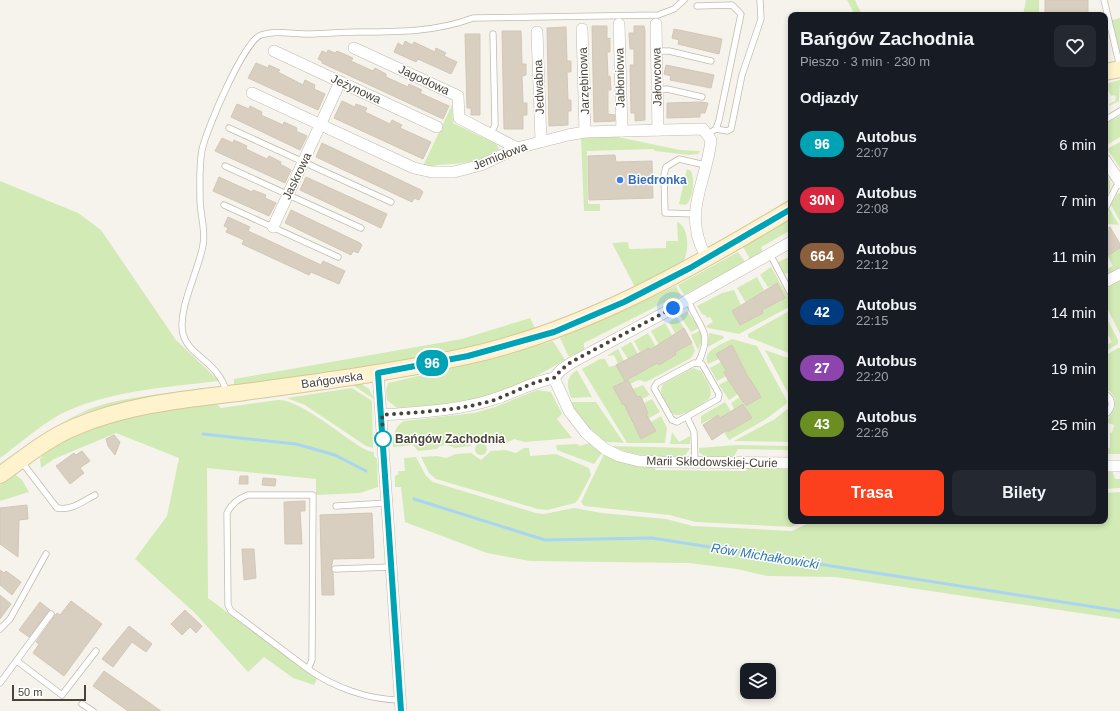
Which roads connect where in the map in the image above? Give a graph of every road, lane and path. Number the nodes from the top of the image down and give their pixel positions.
1 (684, 0) edge
2 (760, 0) edge
3 (1104, 0) edge
4 (697, 6) dead end
5 (1107, 12) edge
6 (1108, 17) edge
7 (619, 24) dead end
8 (656, 24) dead end
9 (582, 29) dead end
10 (537, 32) dead end
11 (493, 34) dead end
12 (354, 48) dead end
13 (274, 51) dead end
14 (657, 51) junction
15 (711, 61) dead end
16 (1120, 68) edge
17 (1108, 71) edge
18 (340, 82) junction
19 (657, 90) junction
20 (252, 93) dead end
21 (702, 97) dead end
22 (1120, 111) edge
23 (1108, 118) edge
24 (321, 126) junction
25 (437, 127) dead end
26 (230, 128) dead end
27 (658, 130) junction
28 (622, 131) junction
29 (585, 132) junction
30 (491, 133) junction
31 (712, 134) junction
32 (542, 141) junction
33 (517, 148) junction
34 (303, 162) junction
35 (705, 165) junction
36 (1108, 165) edge
37 (225, 166) dead end
38 (1120, 183) edge
39 (287, 194) junction
40 (391, 202) dead end
41 (1108, 203) edge
42 (224, 205) dead end
43 (788, 211) edge
44 (695, 214) junction
45 (273, 227) junction
46 (361, 228) dead end
47 (788, 244) edge
48 (770, 254) junction
49 (338, 257) dead end
50 (707, 258) junction
51 (1120, 274) edge
52 (1108, 280) edge
53 (788, 288) edge
54 (688, 300) junction
55 (698, 363) junction
56 (378, 373) junction
57 (554, 378) junction
58 (227, 394) junction
59 (1108, 397) edge
60 (1108, 412) edge
61 (382, 415) junction
62 (687, 417) junction
63 (21, 461) junction
64 (695, 463) junction
65 (788, 463) edge
66 (1108, 466) edge
67 (1120, 466) edge
68 (0, 475) edge
69 (95, 495) dead end
70 (388, 503) junction
71 (336, 506) dead end
72 (46, 554) dead end
73 (392, 567) junction
74 (335, 569) dead end
75 (51, 614) dead end
76 (0, 629) edge
77 (96, 651) dead end
78 (17, 661) junction
79 (308, 669) junction
80 (0, 683) edge
81 (400, 700) junction
82 (82, 704) dead end
83 (93, 711) edge
84 (401, 711) edge

1 - 58 lane
2 - 31 lane
3 - 5 lane
4 - 31 lane
6 - 16 lane
7 - 28 street, Jabłoniowa
8 - 14 street, Jałowcowa
9 - 29 street, Jarzębinowa
10 - 32 street, Jedwabna
11 - 30 lane
12 - 30 street, Jagodowa
13 - 18 street, Jeżynowa
14 - 15 lane
14 - 19 street, Jałowcowa
16 - 17 street
18 - 24 street, Jaskrowa
18 - 25 street, Jeżynowa
19 - 21 lane
19 - 27 street, Jałowcowa
20 - 24 street, Jemiołowa
22 - 23 lane
24 - 33 street, Jemiołowa
24 - 34 street, Jaskrowa
26 - 34 lane
27 - 28 street, Jemiołowa
27 - 31 street, Jemiołowa
28 - 29 street, Jemiołowa
29 - 32 street, Jemiołowa
30 - 33 street, Jagodowa
31 - 35 street
32 - 33 street, Jemiołowa
34 - 39 street, Jaskrowa
34 - 40 lane
35 - 44 street
35 - 44 lane
36 - 38 street
37 - 39 lane
38 - 41 lane
39 - 45 street, Jaskrowa
39 - 46 lane
42 - 45 lane
43 - 50 street, Bańgowska
44 - 50 street
45 - 49 lane
47 - 48 street
48 - 53 lane
48 - 54 street
50 - 56 street, Bańgowska
51 - 52 street
54 - 55 lane
54 - 57 street
55 - 62 lane
55 - 62 lane
56 - 58 street, Bańgowska
56 - 61 street
57 - 61 street
57 - 64 street, Marii Skłodowskiej-Curie
58 - 63 street, Bańgowska
59 - 60 lane
61 - 70 street
62 - 64 lane
63 - 68 street, Bańgowska
63 - 69 lane
64 - 65 street, Marii Skłodowskiej-Curie
66 - 67 street
70 - 71 lane
70 - 73 street
72 - 76 lane
73 - 74 lane
73 - 81 street
75 - 78 lane
77 - 78 lane
78 - 80 lane
79 - 79 lane
79 - 81 lane
81 - 84 street
82 - 83 lane

